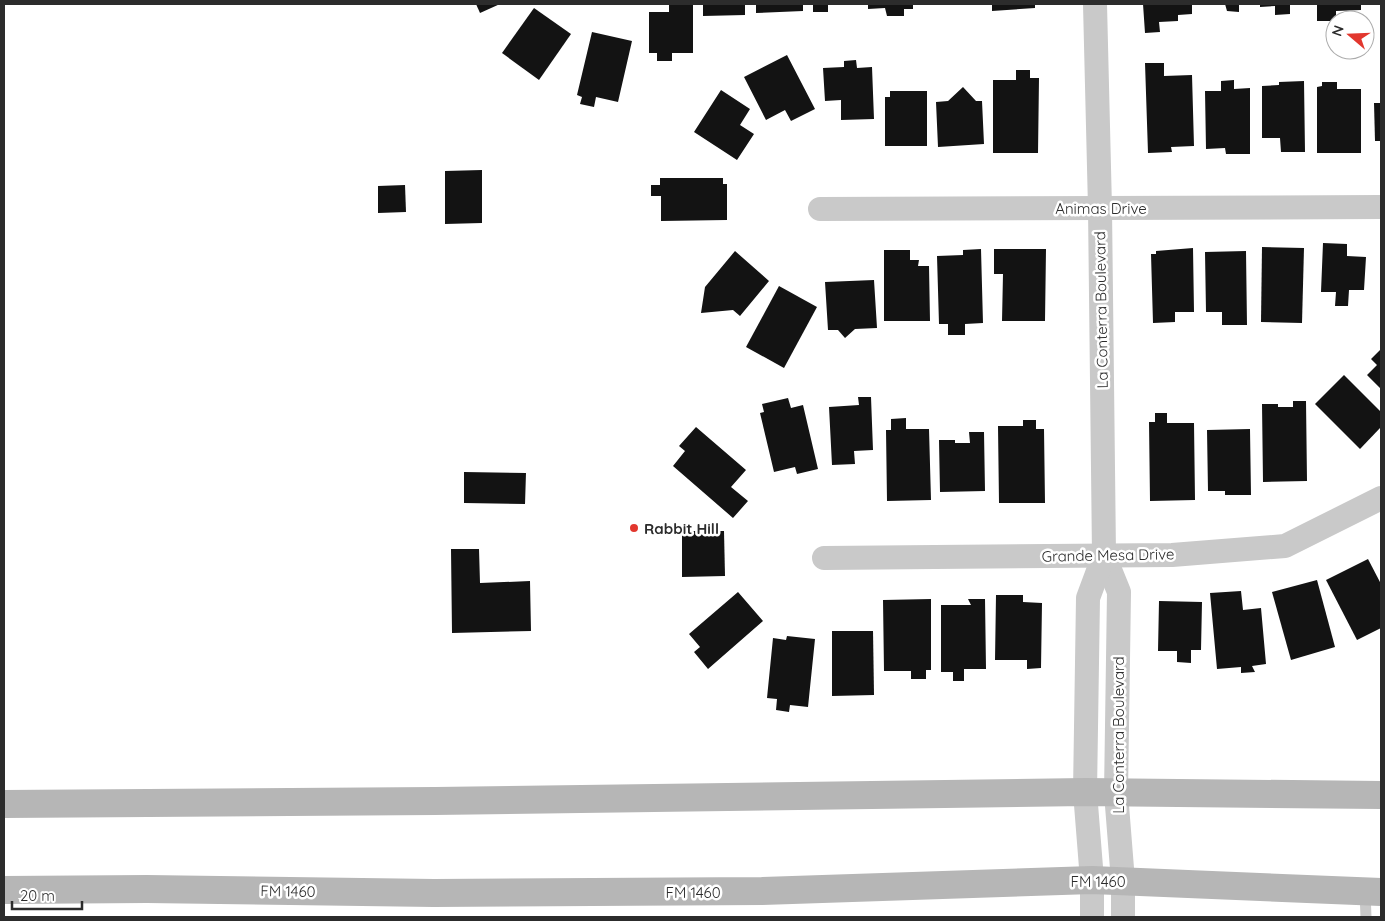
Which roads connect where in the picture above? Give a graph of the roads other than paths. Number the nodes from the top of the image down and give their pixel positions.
1 (1095, 4) edge
2 (1381, 206) edge
3 (1100, 208) junction
4 (820, 209) dead end
5 (1381, 498) edge
6 (1104, 556) junction
7 (824, 558) dead end
8 (1085, 792) junction
9 (1116, 793) junction
10 (1381, 795) edge
11 (4, 804) edge
12 (1092, 880) junction
13 (1123, 881) junction
14 (4, 890) edge
15 (1371, 900) edge
16 (1092, 917) edge
17 (1123, 917) edge

1 - 3 street, La Conterra Boulevard
2 - 3 street, Animas Drive
3 - 4 street, Animas Drive
3 - 6 street, La Conterra Boulevard
5 - 6 street, Grande Mesa Drive
6 - 7 street, Grande Mesa Drive
6 - 8 street, La Conterra Boulevard
6 - 9 street, La Conterra Boulevard
8 - 9 main road
8 - 11 main road
8 - 12 street, La Conterra Boulevard
9 - 10 main road
9 - 13 street, La Conterra Boulevard
12 - 13 main road, FM 1460 / FM 1460
12 - 14 main road, FM 1460 / FM 1460
12 - 16 street, La Conterra Boulevard
13 - 15 main road, FM 1460 / FM 1460
13 - 17 street, La Conterra Boulevard

